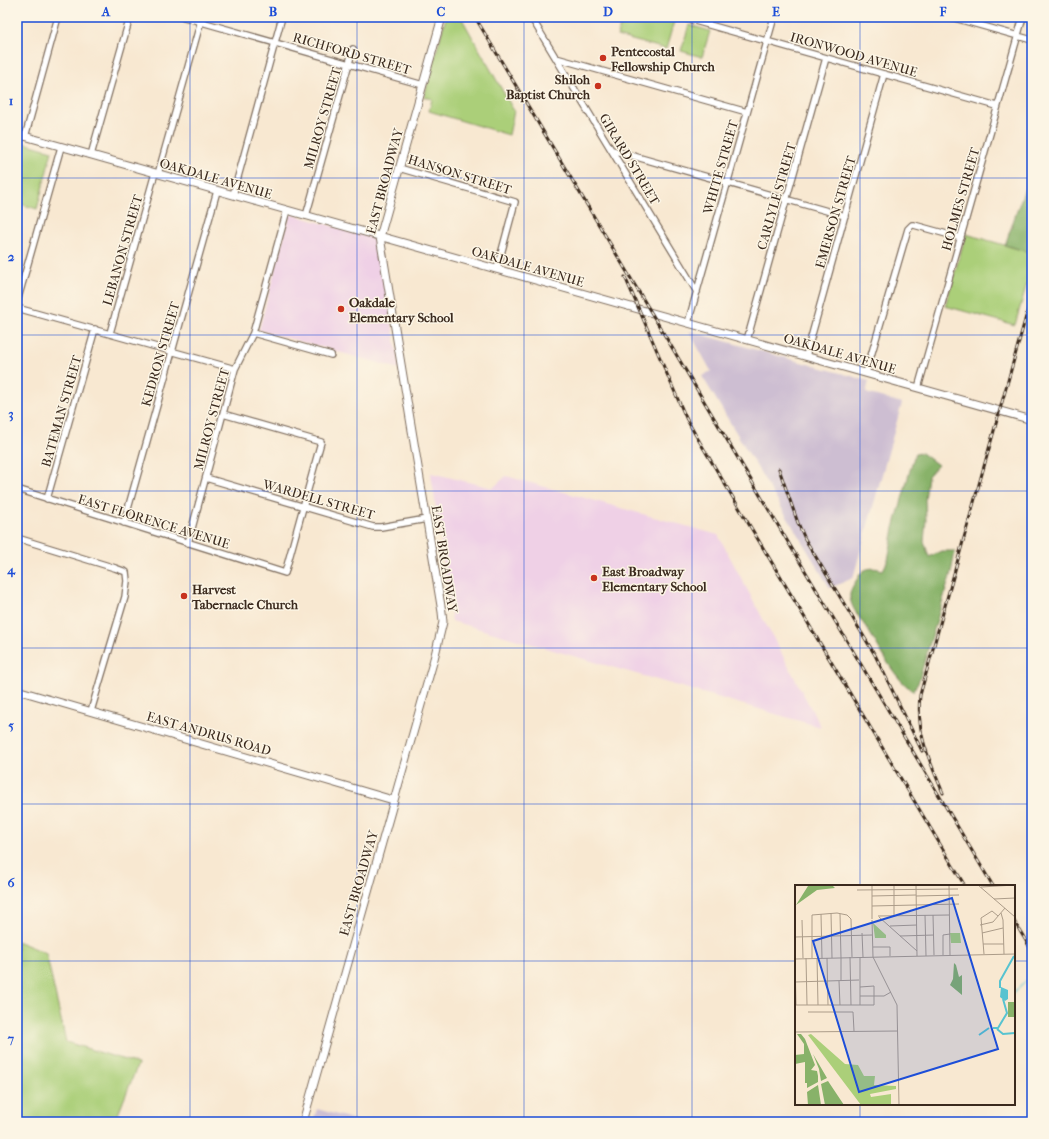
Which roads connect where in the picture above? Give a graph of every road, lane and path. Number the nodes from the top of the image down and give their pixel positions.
1 (58, 17) edge
2 (130, 17) edge
3 (184, 17) edge
4 (282, 17) edge
5 (442, 17) edge
6 (531, 17) edge
7 (681, 17) edge
8 (774, 17) edge
9 (951, 17) edge
10 (1023, 17) edge
11 (201, 19) edge
12 (1018, 36) junction
13 (1032, 40) edge
14 (767, 41) junction
15 (275, 43) junction
16 (353, 48) dead end
17 (556, 58) junction
18 (826, 58) junction
19 (349, 64) junction
20 (884, 74) junction
21 (422, 85) junction
22 (997, 106) junction
23 (747, 112) junction
24 (17, 134) edge
25 (25, 137) junction
26 (61, 147) junction
27 (612, 150) junction
28 (91, 155) junction
29 (399, 168) junction
30 (156, 174) junction
31 (727, 183) junction
32 (217, 191) junction
33 (233, 195) junction
34 (787, 199) junction
35 (287, 210) junction
36 (306, 216) junction
37 (845, 216) junction
38 (380, 237) junction
39 (961, 238) junction
40 (497, 269) junction
41 (697, 292) junction
42 (17, 302) edge
43 (17, 308) edge
44 (688, 323) junction
45 (95, 329) junction
46 (110, 333) junction
47 (253, 333) junction
48 (748, 340) junction
49 (172, 351) junction
50 (331, 355) dead end
51 (806, 356) junction
52 (235, 369) junction
53 (866, 373) junction
54 (918, 388) junction
55 (223, 414) junction
56 (1032, 420) edge
57 (206, 478) junction
58 (17, 490) edge
59 (47, 499) junction
60 (303, 506) junction
61 (427, 519) junction
62 (124, 523) junction
63 (17, 538) edge
64 (188, 543) junction
65 (17, 690) edge
66 (91, 711) junction
67 (393, 800) junction
68 (303, 1122) edge

1 - 25 street
2 - 28 street
3 - 11 street, RICHFORD STREET
4 - 15 street
5 - 21 street, EAST BROADWAY
6 - 17 street, GIRARD STREET
7 - 14 street, IRONWOOD AVENUE
8 - 14 street, WHITE STREET
9 - 12 street
10 - 12 street, HOLMES STREET
11 - 15 street, RICHFORD STREET
11 - 30 street, LEBANON STREET
12 - 13 street
12 - 22 street, HOLMES STREET
14 - 18 street, IRONWOOD AVENUE
14 - 23 street, WHITE STREET
15 - 19 street, RICHFORD STREET
15 - 33 street
16 - 19 street, MILROY STREET
17 - 23 street
17 - 27 street, GIRARD STREET
18 - 20 street, IRONWOOD AVENUE
18 - 34 street, CARLYLE STREET
19 - 21 street, RICHFORD STREET
19 - 36 street, MILROY STREET
20 - 22 street, IRONWOOD AVENUE
20 - 37 street, EMERSON STREET
21 - 29 street, EAST BROADWAY
22 - 39 street, HOLMES STREET
23 - 31 street, WHITE STREET
24 - 25 street, OAKDALE AVENUE
25 - 26 street, OAKDALE AVENUE
26 - 28 street, OAKDALE AVENUE
26 - 42 street
27 - 31 street
27 - 41 street, GIRARD STREET
28 - 30 street, OAKDALE AVENUE
29 - 38 street, EAST BROADWAY
29 - 40 street, HANSON STREET
30 - 32 street, OAKDALE AVENUE
30 - 46 street, LEBANON STREET
31 - 34 street
31 - 41 street, WHITE STREET
32 - 33 street, OAKDALE AVENUE
32 - 49 street, KEDRON STREET
33 - 35 street, OAKDALE AVENUE
34 - 37 street
34 - 48 street, CARLYLE STREET
35 - 36 street, OAKDALE AVENUE
35 - 47 street, MILROY STREET
36 - 38 street, OAKDALE AVENUE
37 - 51 street, EMERSON STREET
38 - 40 street, OAKDALE AVENUE
38 - 61 street, EAST BROADWAY
39 - 53 street
39 - 54 street, HOLMES STREET
40 - 44 street, OAKDALE AVENUE
41 - 44 street, WHITE STREET
43 - 45 street
44 - 48 street, OAKDALE AVENUE
45 - 46 street
45 - 59 street, BATEMAN STREET
46 - 49 street
47 - 50 street
47 - 52 street, MILROY STREET
48 - 51 street, OAKDALE AVENUE
49 - 52 street
49 - 62 street, KEDRON STREET
51 - 53 street, OAKDALE AVENUE
52 - 55 street, MILROY STREET
53 - 54 street, OAKDALE AVENUE
54 - 56 street, OAKDALE AVENUE
55 - 57 street, MILROY STREET
55 - 60 street
57 - 60 street, WARDELL STREET
57 - 64 street, MILROY STREET
58 - 59 street, EAST FLORENCE AVENUE
59 - 62 street, EAST FLORENCE AVENUE
60 - 61 street, WARDELL STREET
60 - 64 street, EAST FLORENCE AVENUE
61 - 67 street, EAST BROADWAY
62 - 64 street, EAST FLORENCE AVENUE
63 - 66 street
65 - 66 street, EAST ANDRUS ROAD
66 - 67 street, EAST ANDRUS ROAD
67 - 68 street, EAST BROADWAY

